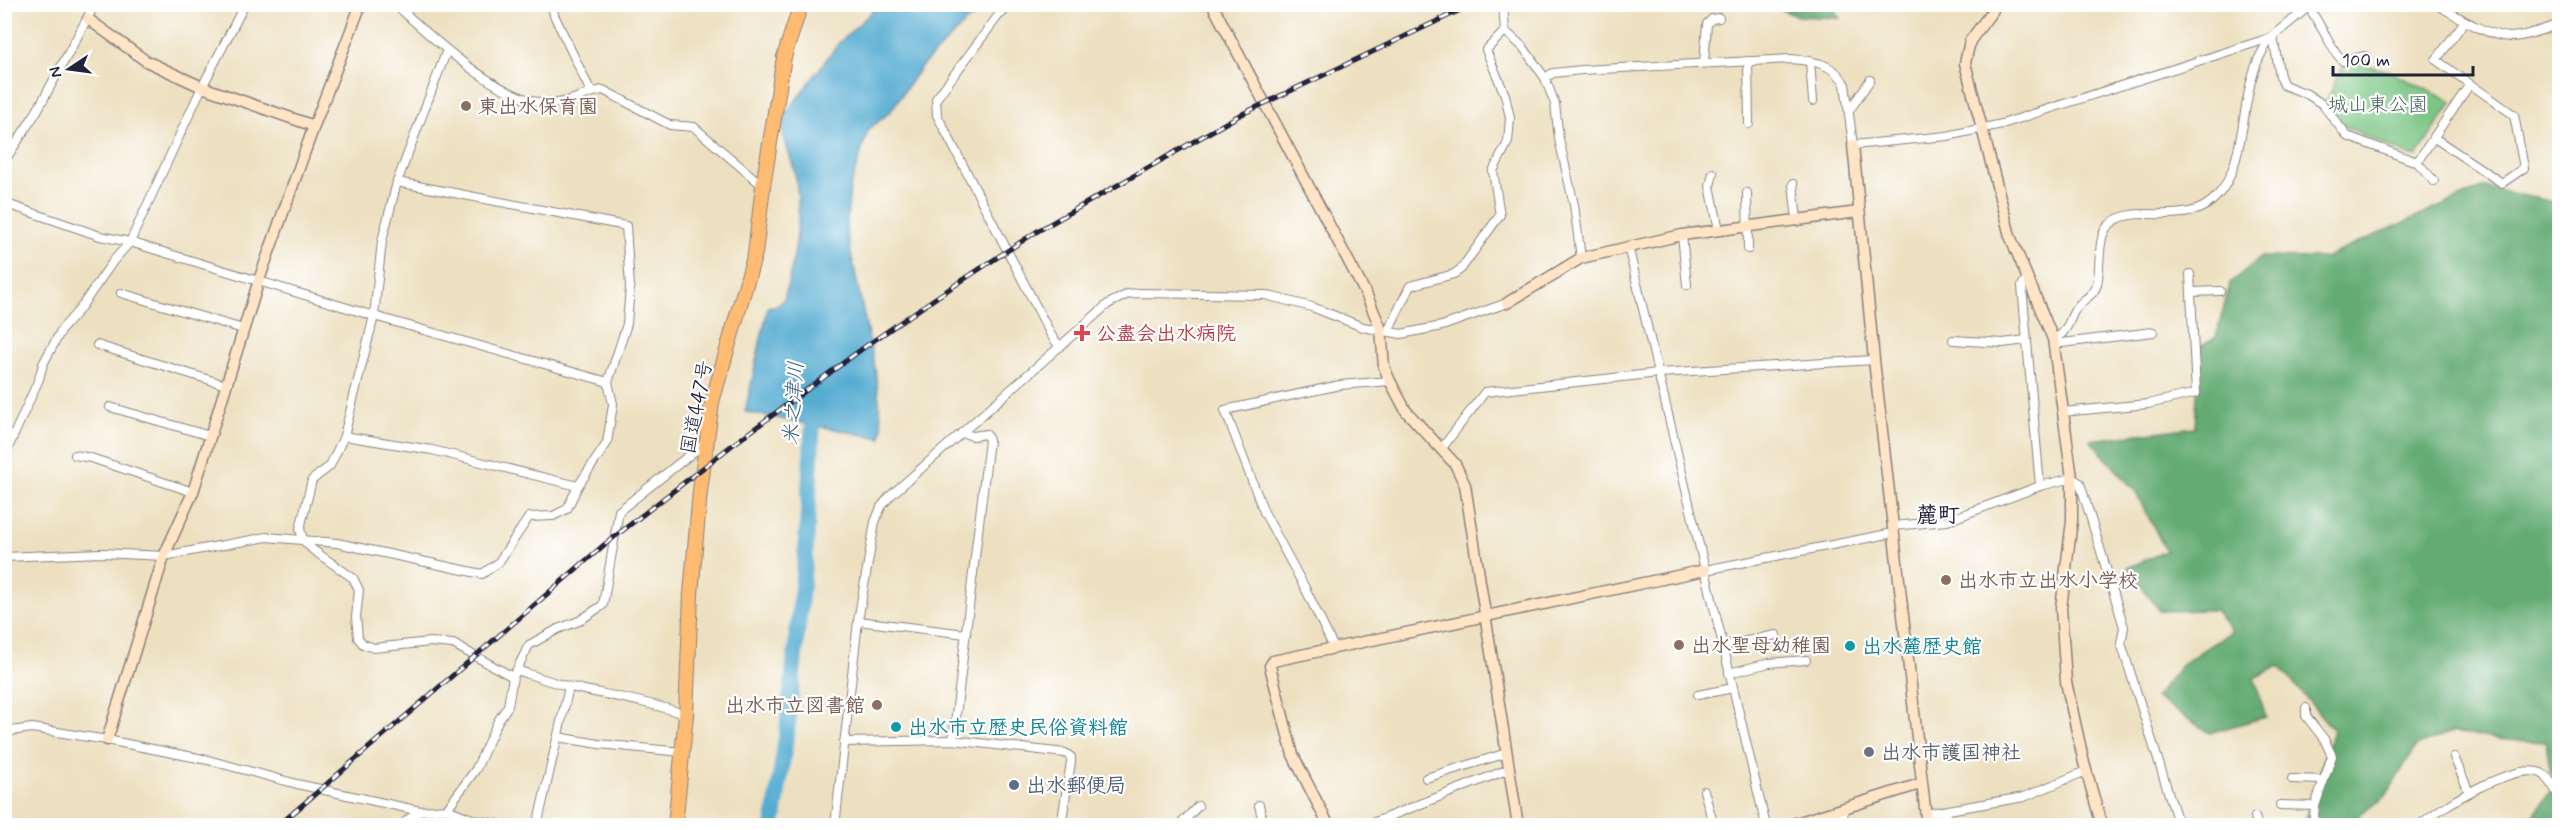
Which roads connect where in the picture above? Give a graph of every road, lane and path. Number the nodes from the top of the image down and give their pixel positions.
1 (96, 4) edge
2 (244, 4) edge
3 (361, 4) edge
4 (396, 4) edge
5 (552, 4) edge
6 (801, 4) edge
7 (1013, 4) edge
8 (1212, 4) edge
9 (1503, 4) edge
10 (1994, 4) edge
11 (2436, 4) edge
12 (2310, 6) edge
13 (1719, 18) dead end
14 (88, 19) junction
15 (2465, 21) junction
16 (2559, 24) edge
17 (1505, 31) junction
18 (2273, 37) junction
19 (447, 50) junction
20 (2365, 56) dead end
21 (1748, 61) junction
22 (1810, 61) junction
23 (1704, 63) junction
24 (1545, 78) junction
25 (1870, 81) dead end
26 (2470, 84) junction
27 (202, 87) junction
28 (591, 92) junction
29 (1813, 101) dead end
30 (1849, 111) junction
31 (1749, 124) dead end
32 (314, 126) junction
33 (1982, 129) junction
34 (2433, 137) junction
35 (1853, 145) junction
36 (4, 162) edge
37 (2417, 162) junction
38 (1713, 173) dead end
39 (2434, 181) dead end
40 (397, 182) junction
41 (1793, 184) dead end
42 (763, 186) junction
43 (1748, 193) dead end
44 (4, 203) edge
45 (1858, 212) junction
46 (1797, 220) junction
47 (1749, 226) junction
48 (1719, 230) junction
49 (1682, 235) junction
50 (130, 242) junction
51 (1628, 246) junction
52 (1748, 249) dead end
53 (1581, 258) junction
54 (2190, 274) dead end
55 (2027, 277) junction
56 (259, 280) junction
57 (1687, 285) dead end
58 (2220, 291) dead end
59 (2191, 292) junction
60 (121, 293) dead end
61 (1507, 303) joint
62 (374, 316) junction
63 (243, 329) junction
64 (1384, 330) junction
65 (2153, 332) dead end
66 (1953, 340) dead end
67 (2026, 340) junction
68 (2054, 342) junction
69 (97, 345) dead end
70 (1060, 347) junction
71 (1874, 360) junction
72 (1659, 374) junction
73 (1390, 381) junction
74 (608, 382) junction
75 (226, 385) junction
76 (110, 407) dead end
77 (2062, 412) junction
78 (962, 433) junction
79 (210, 436) junction
80 (344, 436) junction
81 (707, 441) junction
82 (1442, 448) junction
83 (75, 455) dead end
84 (4, 457) edge
85 (2072, 478) junction
86 (578, 486) junction
87 (2040, 486) junction
88 (193, 492) junction
89 (1893, 530) junction
90 (303, 540) junction
91 (164, 556) junction
92 (4, 557) edge
93 (1705, 570) junction
94 (1486, 615) junction
95 (858, 621) junction
96 (966, 634) junction
97 (1776, 635) dead end
98 (1723, 646) junction
99 (1334, 648) junction
100 (1806, 660) dead end
101 (1730, 673) junction
102 (515, 674) junction
103 (570, 687) junction
104 (1733, 688) junction
105 (1698, 695) dead end
106 (2306, 708) dead end
107 (686, 715) junction
108 (4, 732) edge
109 (558, 737) junction
110 (107, 740) junction
111 (953, 740) junction
112 (844, 742) junction
113 (682, 752) junction
114 (1507, 753) junction
115 (2454, 757) dead end
116 (1509, 769) junction
117 (2086, 771) junction
118 (1426, 778) dead end
119 (2292, 779) dead end
120 (2324, 780) junction
121 (1920, 784) junction
122 (1704, 791) dead end
123 (2469, 792) junction
124 (2559, 799) edge
125 (1259, 805) dead end
126 (2280, 805) dead end
127 (1198, 806) dead end
128 (2315, 806) junction
129 (1842, 808) junction
130 (447, 809) junction
131 (420, 811) junction
132 (1946, 811) junction
133 (2255, 817) dead end
134 (1926, 820) edge
135 (406, 825) edge
136 (510, 825) edge
137 (537, 825) edge
138 (675, 825) edge
139 (835, 825) edge
140 (1061, 825) edge
141 (1179, 825) edge
142 (1264, 825) edge
143 (1329, 825) edge
144 (1365, 825) edge
145 (1518, 825) edge
146 (1714, 825) edge
147 (1766, 825) edge
148 (1787, 825) edge
149 (1845, 825) edge
150 (1949, 825) edge
151 (2102, 825) edge
152 (2179, 825) edge
153 (2258, 825) edge
154 (2313, 825) edge
155 (2419, 825) edge

1 - 14 street
2 - 27 street
3 - 32 street
4 - 19 street
5 - 28 street
6 - 42 highway, 国道447号
7 - 70 street
8 - 64 street
9 - 17 street
10 - 33 street
11 - 15 street
12 - 18 street
12 - 20 street
13 - 23 street
14 - 27 street
14 - 36 street
15 - 16 street
15 - 26 street
17 - 24 street
17 - 64 street
18 - 33 street
18 - 37 street
18 - 68 street
19 - 28 street
19 - 40 street
21 - 22 street
21 - 23 street
21 - 31 street
22 - 29 street
22 - 30 street
23 - 24 street
24 - 53 street
25 - 30 street
26 - 34 street
26 - 34 street
27 - 32 street
27 - 50 street
28 - 42 street
30 - 35 street
32 - 56 street
33 - 35 street
33 - 55 street
34 - 37 street
35 - 45 street
37 - 39 street
38 - 48 street
40 - 62 street
40 - 74 street
41 - 46 street
42 - 81 highway, 国道447号
43 - 47 street
44 - 50 street
45 - 46 street
45 - 71 street
46 - 47 street
47 - 48 street
47 - 52 street
48 - 49 street
49 - 51 street
49 - 57 street
50 - 56 street
50 - 84 street
51 - 53 street
51 - 72 street
53 - 61 street
54 - 59 street
55 - 67 street
55 - 68 street
56 - 62 street
56 - 63 street
58 - 59 street
59 - 77 street
60 - 63 street
61 - 64 street
62 - 74 street
62 - 80 street
63 - 75 street
64 - 70 street
64 - 73 street
65 - 68 street
66 - 67 street
67 - 87 street
68 - 77 street
69 - 75 street
70 - 78 street
71 - 72 street
71 - 89 street
72 - 82 street
72 - 93 street
73 - 82 street
73 - 99 street
74 - 86 street
75 - 79 street
76 - 79 street
77 - 85 street
78 - 95 street
78 - 96 street
79 - 88 street
80 - 86 street
80 - 90 street
81 - 102 street
81 - 107 highway, 国道447号
82 - 94 street
83 - 88 street
85 - 87 street
85 - 117 street
85 - 152 street
86 - 90 street
87 - 89 street
88 - 91 street
89 - 93 street
89 - 121 street
90 - 91 street
90 - 102 street
91 - 92 street
91 - 110 street
93 - 94 street
93 - 98 street
94 - 99 street
94 - 114 street
95 - 96 street
95 - 112 street
96 - 111 street
97 - 98 street
98 - 101 street
99 - 143 street
100 - 101 street
101 - 104 street
102 - 103 street
102 - 130 street
103 - 107 street
103 - 109 street
104 - 105 street
104 - 147 street
106 - 120 street
107 - 113 highway, 国道447号
108 - 110 street
109 - 113 street
109 - 137 street
110 - 131 street
111 - 112 street
111 - 140 street
112 - 139 street
113 - 138 highway, 国道447号
114 - 116 street
114 - 118 street
115 - 123 street
116 - 144 street
116 - 145 street
117 - 132 street
117 - 151 street
119 - 120 street
120 - 128 street
121 - 129 street
121 - 134 street
122 - 146 street
123 - 124 street
123 - 155 street
125 - 142 street
126 - 128 street
127 - 141 street
128 - 154 street
129 - 148 street
129 - 149 street
130 - 131 street
130 - 136 street
131 - 135 street
132 - 134 street
132 - 150 street
133 - 153 street

